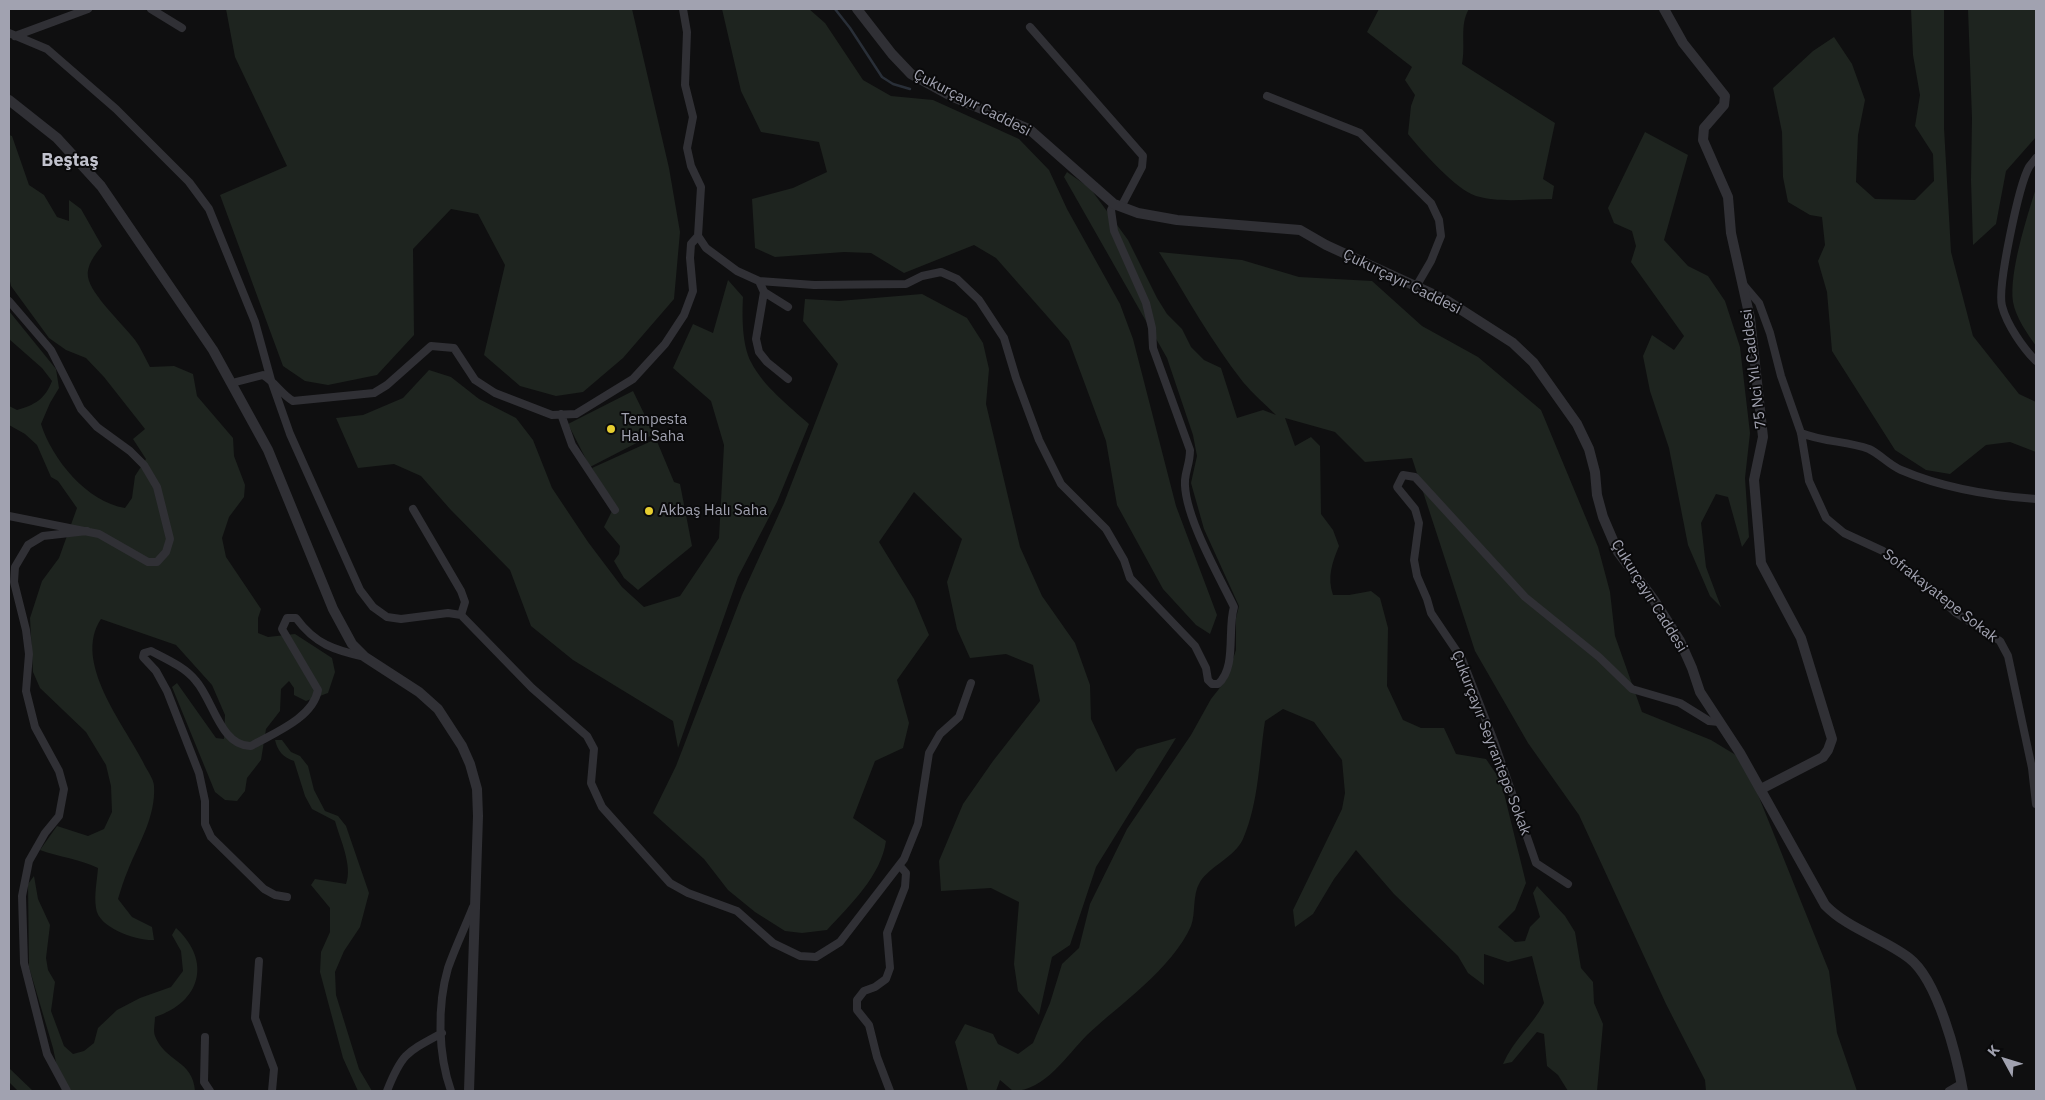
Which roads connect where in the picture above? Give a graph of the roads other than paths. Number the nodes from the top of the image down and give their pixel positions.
1 (88, 9) edge
2 (151, 9) edge
3 (683, 9) edge
4 (857, 9) edge
5 (1664, 9) edge
6 (1030, 27) dead end
7 (182, 28) dead end
8 (12, 34) edge
9 (1267, 96) dead end
10 (9, 100) edge
11 (2036, 158) edge
12 (1118, 205) junction
13 (698, 236) junction
14 (759, 281) junction
15 (1742, 283) junction
16 (1417, 285) junction
17 (764, 292) junction
18 (9, 301) edge
19 (788, 307) dead end
20 (2036, 361) edge
21 (788, 379) dead end
22 (271, 380) junction
23 (232, 383) junction
24 (561, 414) junction
25 (1801, 433) junction
26 (2036, 499) edge
27 (413, 509) dead end
28 (615, 510) dead end
29 (9, 516) edge
30 (87, 531) junction
31 (461, 615) junction
32 (365, 658) junction
33 (971, 683) dead end
34 (1719, 722) junction
35 (1761, 790) junction
36 (2036, 804) edge
37 (900, 866) junction
38 (1568, 884) dead end
39 (287, 897) dead end
40 (476, 898) junction
41 (259, 961) dead end
42 (442, 1033) junction
43 (205, 1037) dead end
44 (1962, 1088) edge
45 (67, 1091) edge
46 (210, 1091) edge
47 (272, 1091) edge
48 (387, 1091) edge
49 (451, 1091) edge
50 (469, 1091) edge
51 (890, 1091) edge
52 (1949, 1091) edge

1 - 8 street
2 - 7 street
3 - 13 street
4 - 12 street, Çukurçayır Caddesi
5 - 15 street, 75 Nci Yıl Caddesi
6 - 12 street
8 - 22 street
9 - 16 street
10 - 23 street
11 - 20 street
12 - 14 street
12 - 16 street, Çukurçayır Caddesi
13 - 14 street
13 - 24 street
14 - 17 street
15 - 25 street, Sofrakayatepe Sokak
15 - 35 street, 75 Nci Yıl Caddesi
16 - 34 street, Çukurçayır Caddesi
17 - 19 street
17 - 21 street
18 - 30 street
22 - 23 street
22 - 24 street
22 - 31 street
23 - 32 street
24 - 28 street
25 - 26 street
25 - 36 street, Sofrakayatepe Sokak
27 - 31 street
29 - 30 street
30 - 45 street
31 - 37 street
32 - 39 street
32 - 40 street
33 - 37 street
34 - 35 street, Çukurçayır Caddesi
34 - 38 street, Çukurçayır Seyrantepe Sokak
35 - 44 street, Çukurçayır Caddesi
37 - 51 street
40 - 42 street
40 - 50 street
41 - 47 street
42 - 48 street
42 - 49 street
43 - 46 street
44 - 52 street

